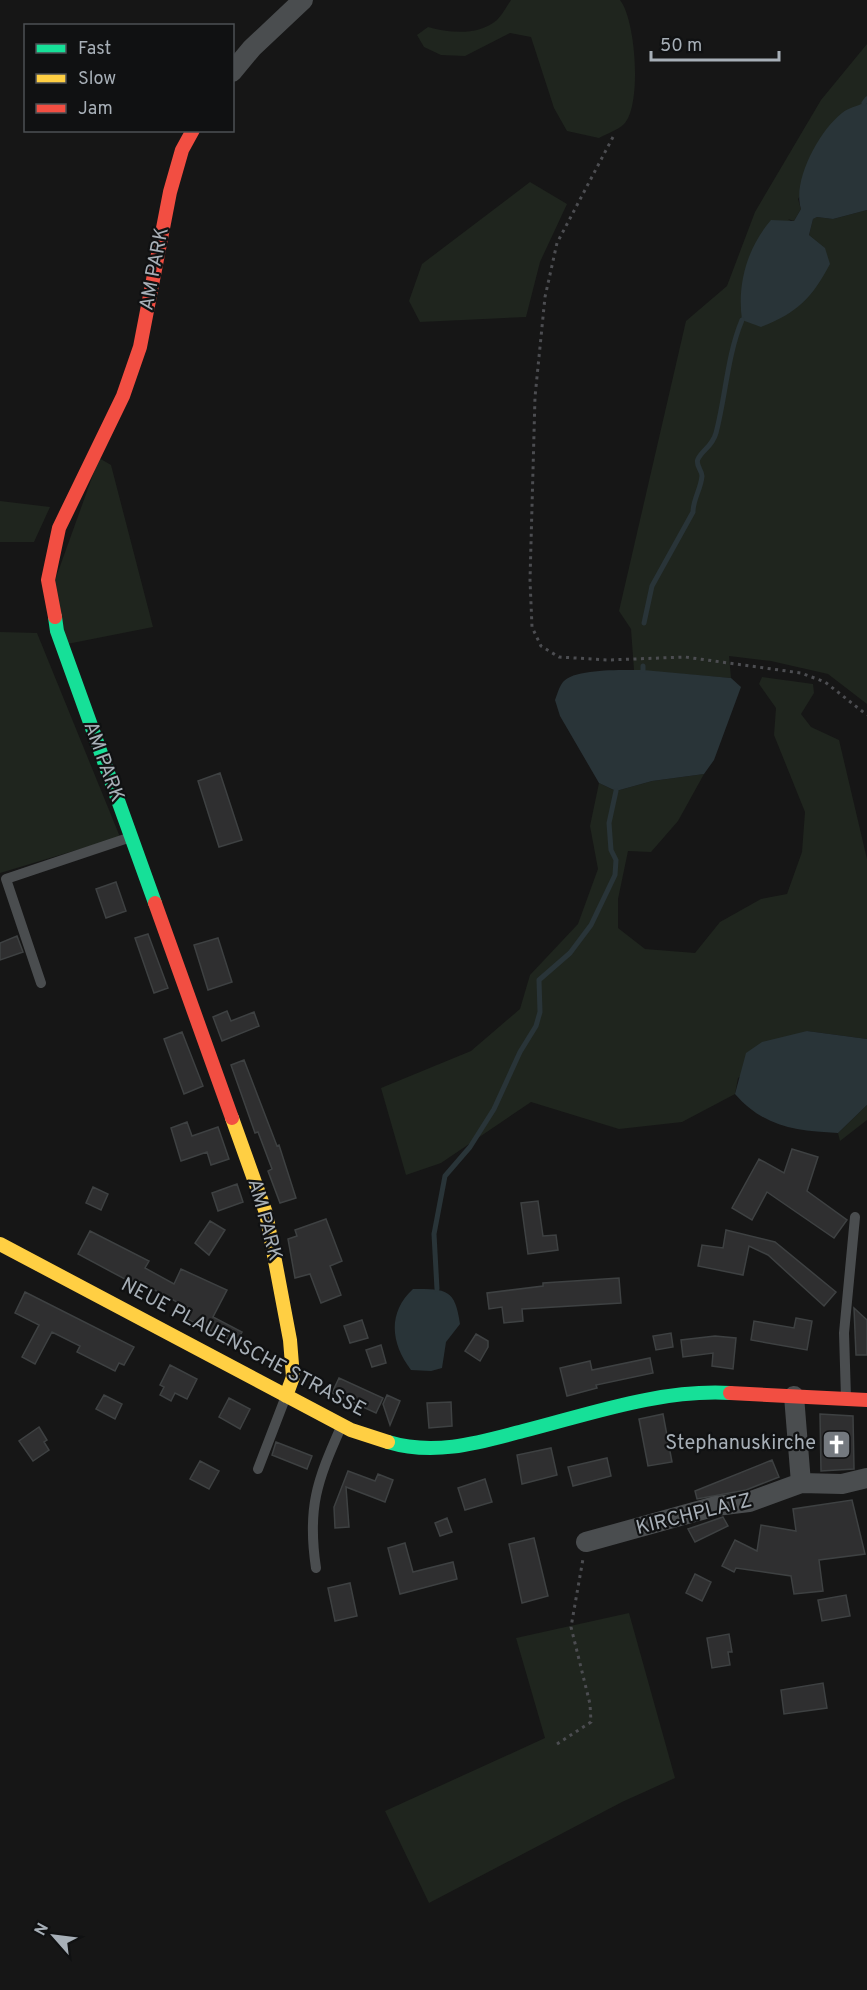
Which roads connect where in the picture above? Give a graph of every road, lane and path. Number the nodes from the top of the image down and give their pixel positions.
1 (303, 0) edge
2 (234, 70) edge
3 (192, 132) edge
4 (613, 137) dead end
5 (867, 715) edge
6 (131, 837) junction
7 (41, 983) dead end
8 (855, 1217) dead end
9 (0, 1244) edge
10 (286, 1396) junction
11 (794, 1396) junction
12 (846, 1399) junction
13 (867, 1400) edge
14 (342, 1425) junction
15 (258, 1469) dead end
16 (867, 1478) edge
17 (801, 1483) junction
18 (586, 1542) joint
19 (316, 1568) dead end
20 (557, 1744) dead end

1 - 2 street
3 - 6 street, AM PARK
4 - 5 path
6 - 7 lane
6 - 10 street, AM PARK
8 - 12 lane
9 - 10 street, NEUE PLAUENSCHE STRASSE
10 - 14 street, NEUE PLAUENSCHE STRASSE
10 - 15 lane
11 - 12 street, NEUE PLAUENSCHE STRASSE
11 - 14 street, NEUE PLAUENSCHE STRASSE
11 - 17 street
12 - 13 street, NEUE PLAUENSCHE STRASSE
14 - 19 lane
16 - 17 street, KIRCHPLATZ
17 - 18 street, KIRCHPLATZ
18 - 20 path

